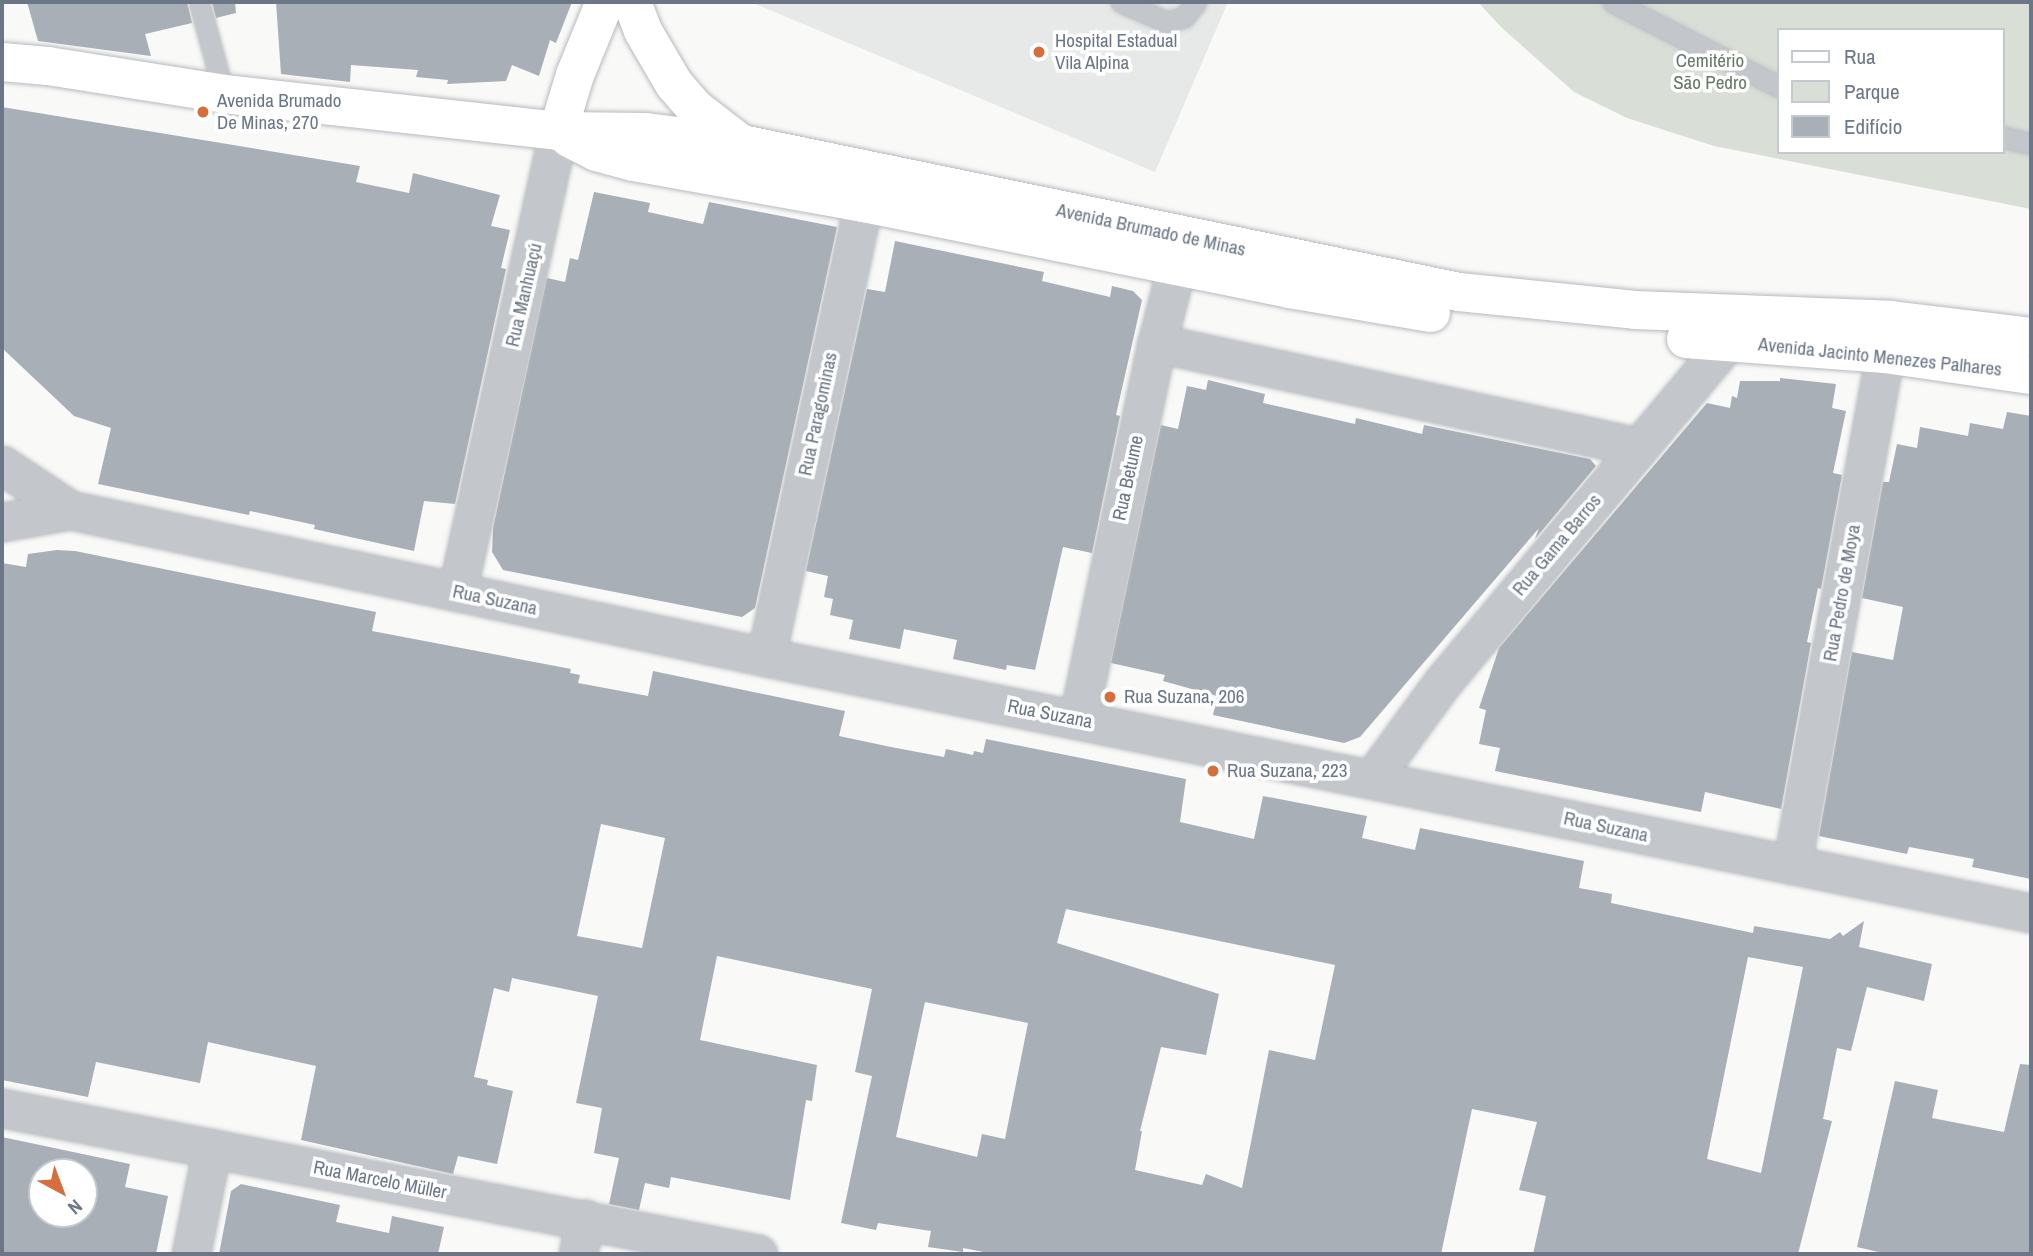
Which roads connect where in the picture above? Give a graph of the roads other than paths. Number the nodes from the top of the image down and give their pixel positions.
1 (199, 2) edge
2 (605, 2) edge
3 (632, 2) edge
4 (1121, 2) edge
5 (1196, 2) edge
6 (1613, 2) edge
7 (2, 62) edge
8 (1778, 86) edge
9 (223, 94) junction
10 (558, 131) junction
11 (2005, 138) edge
12 (742, 144) junction
13 (2031, 144) edge
14 (867, 188) junction
15 (1180, 252) junction
16 (1738, 327) junction
17 (1888, 337) junction
18 (2031, 337) edge
19 (1157, 343) junction
20 (2031, 375) edge
21 (1639, 447) junction
22 (2, 465) edge
23 (70, 510) junction
24 (2, 522) edge
25 (457, 592) junction
26 (766, 657) junction
27 (1078, 720) junction
28 (1372, 779) junction
29 (1792, 865) junction
30 (2031, 913) edge
31 (2, 1108) edge
32 (212, 1148) junction
33 (585, 1219) junction
34 (191, 1254) edge
35 (578, 1254) edge
36 (758, 1254) edge

1 - 9 lane
2 - 10 main road, Rua Manhuaçú
3 - 12 main road
4 - 5 lane
6 - 8 lane
7 - 9 main road, Avenida Brumado de Minas
9 - 10 main road, Avenida Brumado de Minas
10 - 12 main road, Avenida Brumado de Minas
10 - 14 main road, Avenida Brumado de Minas
10 - 25 street, Rua Manhuaçú
11 - 13 lane
12 - 14 main road, Avenida Brumado de Minas
14 - 15 main road, Avenida Brumado de Minas
14 - 26 street, Rua Paragominas
15 - 16 main road, Avenida Brumado de Minas
15 - 19 street, Rua Betume
16 - 17 main road, Avenida Jacinto Menezes Palhares
16 - 21 street, Rua Gama Barros
17 - 18 main road, Avenida Jacinto Menezes Palhares
17 - 20 main road, Avenida Jacinto Menezes Palhares
17 - 29 street, Rua Pedro de Moya
19 - 21 street
19 - 27 street, Rua Betume
21 - 28 street, Rua Gama Barros
22 - 23 street, Rua Suzana
23 - 24 street, Rua Suzana
23 - 25 street, Rua Suzana
25 - 26 street, Rua Suzana
26 - 27 street, Rua Suzana
27 - 28 street, Rua Suzana
28 - 29 street, Rua Suzana
29 - 30 street, Rua Suzana
31 - 32 street, Rua Marcelo Müller
32 - 33 street, Rua Marcelo Müller
32 - 34 street
33 - 35 street
33 - 36 street, Rua Marcelo Müller

